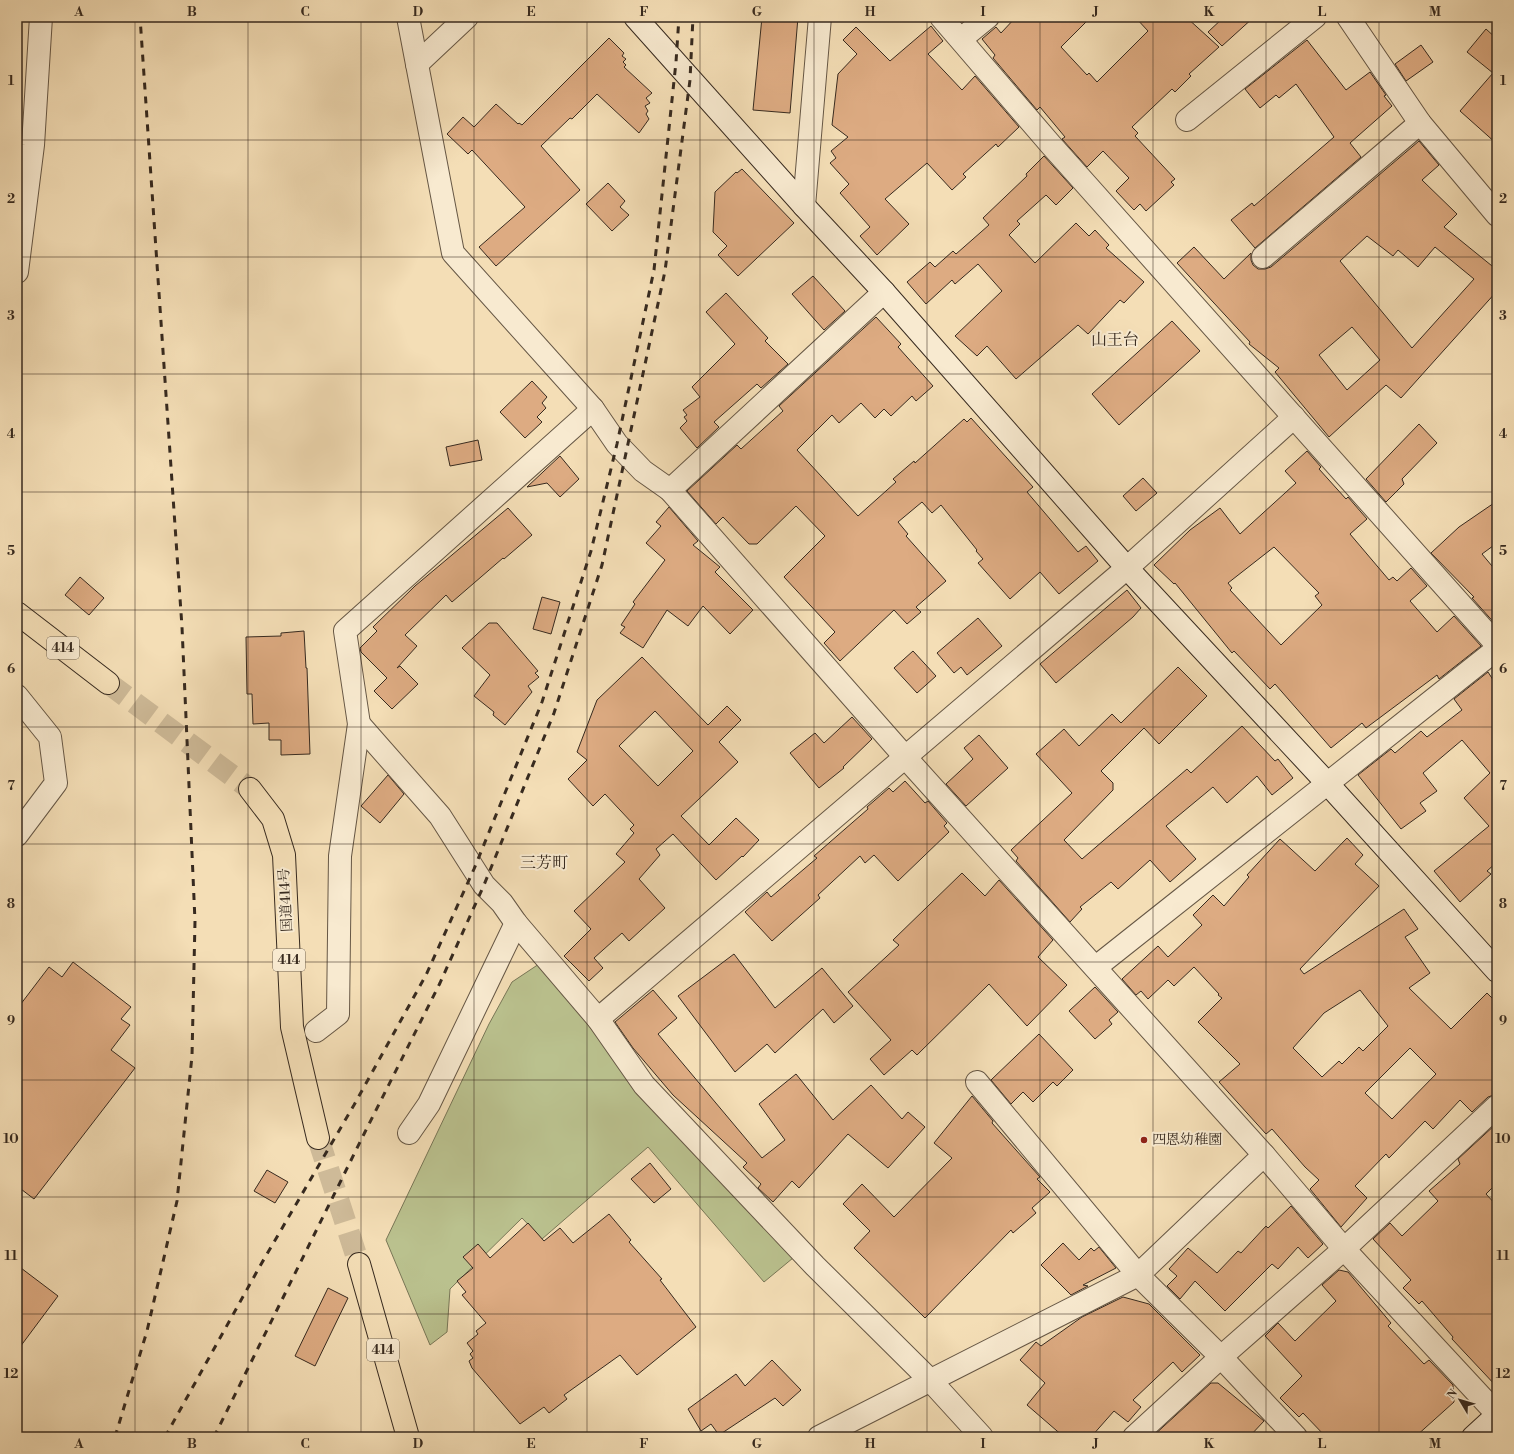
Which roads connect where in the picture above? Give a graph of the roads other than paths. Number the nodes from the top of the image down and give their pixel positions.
1 (41, 17) edge
2 (408, 17) edge
3 (467, 17) edge
4 (635, 17) edge
5 (820, 17) edge
6 (941, 17) edge
7 (988, 17) edge
8 (1315, 17) edge
9 (1348, 17) edge
10 (961, 39) junction
11 (417, 64) junction
12 (1187, 120) dead end
13 (1420, 123) junction
14 (804, 206) junction
15 (1497, 216) edge
16 (1263, 257) dead end
17 (17, 272) edge
18 (884, 292) junction
19 (593, 409) junction
20 (1294, 417) junction
21 (670, 490) junction
22 (1127, 568) junction
23 (17, 613) edge
24 (1497, 645) edge
25 (1497, 649) edge
26 (108, 683) tunnel mouth
27 (17, 696) edge
28 (359, 724) junction
29 (906, 758) junction
30 (1326, 783) junction
31 (250, 789) tunnel mouth
32 (17, 835) edge
33 (516, 923) junction
34 (1096, 967) junction
35 (1497, 972) edge
36 (598, 1019) junction
37 (316, 1031) dead end
38 (977, 1082) dead end
39 (1497, 1106) edge
40 (409, 1133) dead end
41 (318, 1138) tunnel mouth
42 (1264, 1155) junction
43 (1344, 1249) junction
44 (359, 1264) tunnel mouth
45 (1138, 1274) junction
46 (1221, 1357) junction
47 (930, 1380) junction
48 (1497, 1415) edge
49 (408, 1437) edge
50 (819, 1437) edge
51 (982, 1437) edge
52 (1134, 1437) edge
53 (1296, 1437) edge
54 (1473, 1437) edge

1 - 17 street
2 - 11 street
3 - 11 street
4 - 14 street
5 - 14 street
6 - 10 street
7 - 10 street
8 - 12 street
9 - 13 street
10 - 20 street
11 - 19 street
13 - 15 street
13 - 16 street
14 - 18 street
18 - 21 street
18 - 22 street
19 - 21 street
19 - 28 street
20 - 22 street
20 - 24 street
21 - 29 street
22 - 29 street
22 - 30 street
23 - 26 highway, 414
25 - 30 street
27 - 32 street
28 - 33 street
28 - 37 street
29 - 34 street
29 - 36 street
30 - 34 street
30 - 35 street
31 - 41 highway, 国道414号 / 414
33 - 36 street
33 - 40 street
34 - 42 street
36 - 47 street
38 - 45 street
39 - 43 street
42 - 43 street
42 - 45 street
43 - 46 street
43 - 48 street
44 - 49 highway, 414
45 - 46 street
45 - 47 street
46 - 52 street
46 - 53 street
47 - 50 street
47 - 51 street
48 - 54 street

